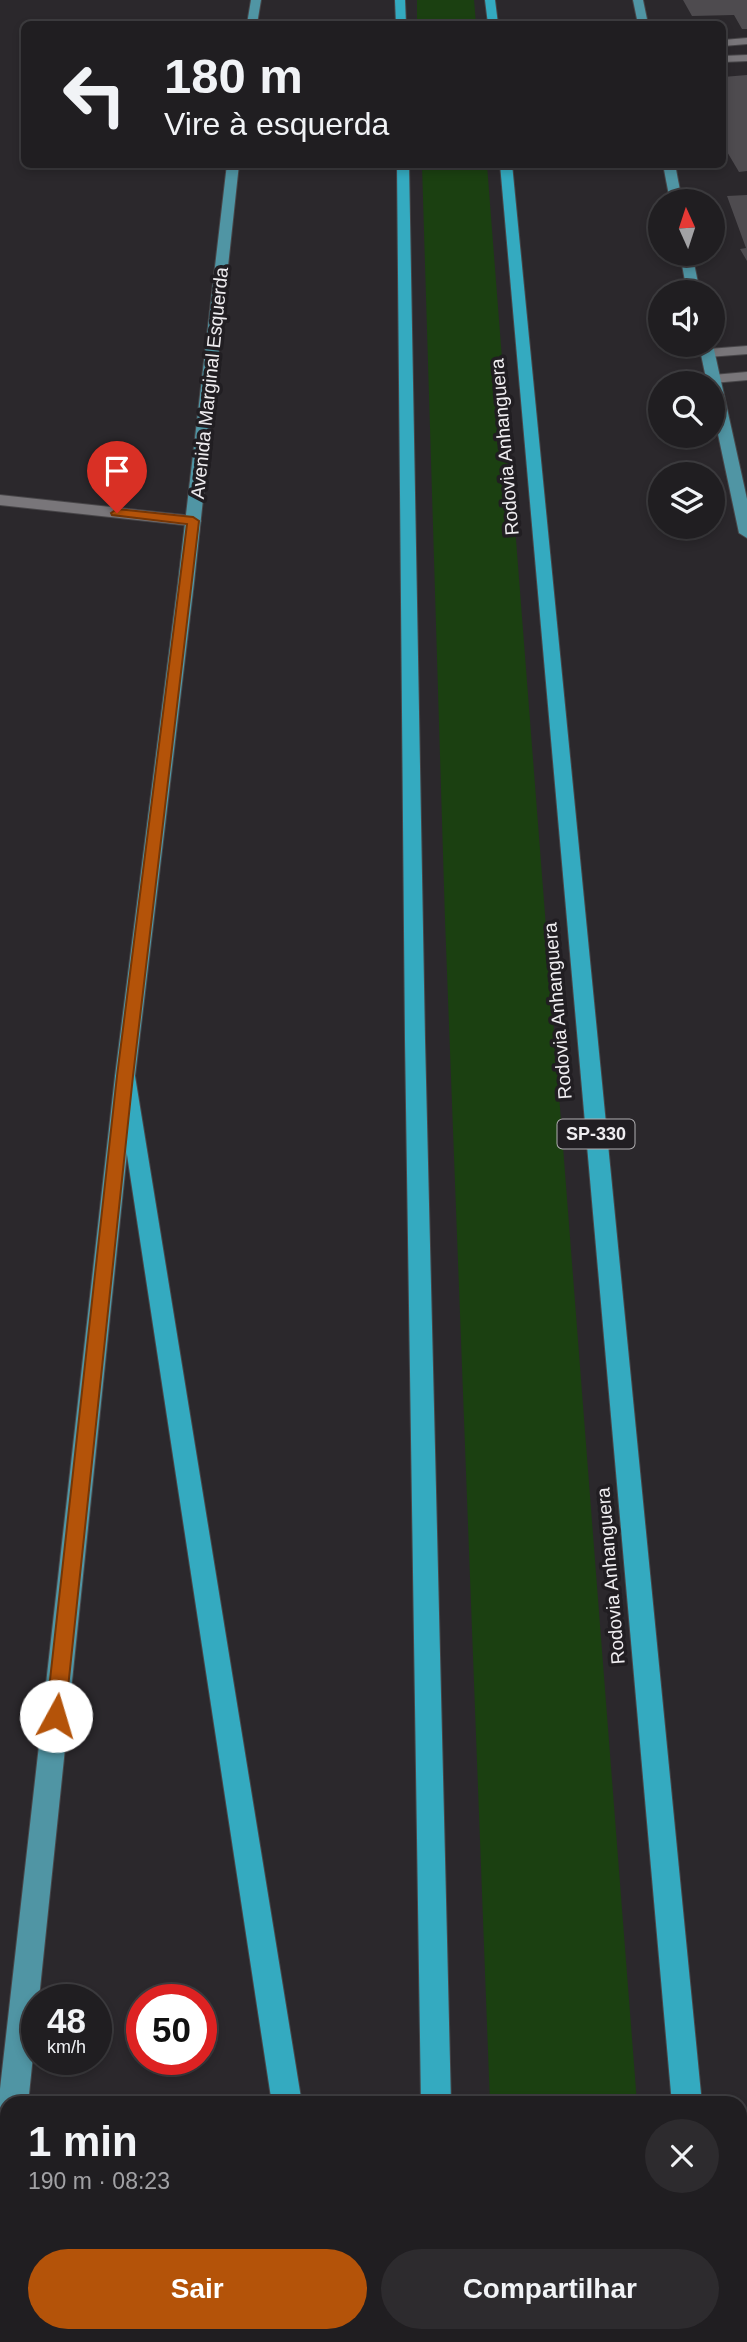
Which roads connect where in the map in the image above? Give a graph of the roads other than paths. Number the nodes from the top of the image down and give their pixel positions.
1 (256, 0) edge
2 (400, 0) edge
3 (491, 0) edge
4 (638, 0) edge
5 (252, 21) edge
6 (401, 21) edge
7 (493, 21) edge
8 (642, 21) edge
9 (747, 41) edge
10 (726, 43) edge
11 (747, 58) edge
12 (726, 59) edge
13 (233, 168) edge
14 (403, 168) edge
15 (506, 168) edge
16 (670, 168) edge
17 (674, 189) edge
18 (725, 349) edge
19 (747, 350) edge
20 (747, 376) edge
21 (725, 378) edge
22 (725, 433) edge
23 (0, 500) edge
24 (193, 521) junction
25 (747, 533) edge
26 (125, 1076) junction
27 (14, 2096) edge
28 (286, 2096) edge
29 (436, 2096) edge
30 (686, 2096) edge

1 - 5 main road
2 - 6 highway
3 - 7 highway
4 - 8 main road
9 - 10 street
11 - 12 street
13 - 24 main road, Avenida Marginal Esquerda
14 - 29 highway
15 - 30 highway, Rodovia Anhanguera / SP-330
16 - 17 main road
18 - 19 street
20 - 21 street
22 - 25 main road
23 - 24 street
24 - 26 main road, Avenida Marginal Esquerda
26 - 27 main road, Avenida Marginal Esquerda
26 - 28 highway

